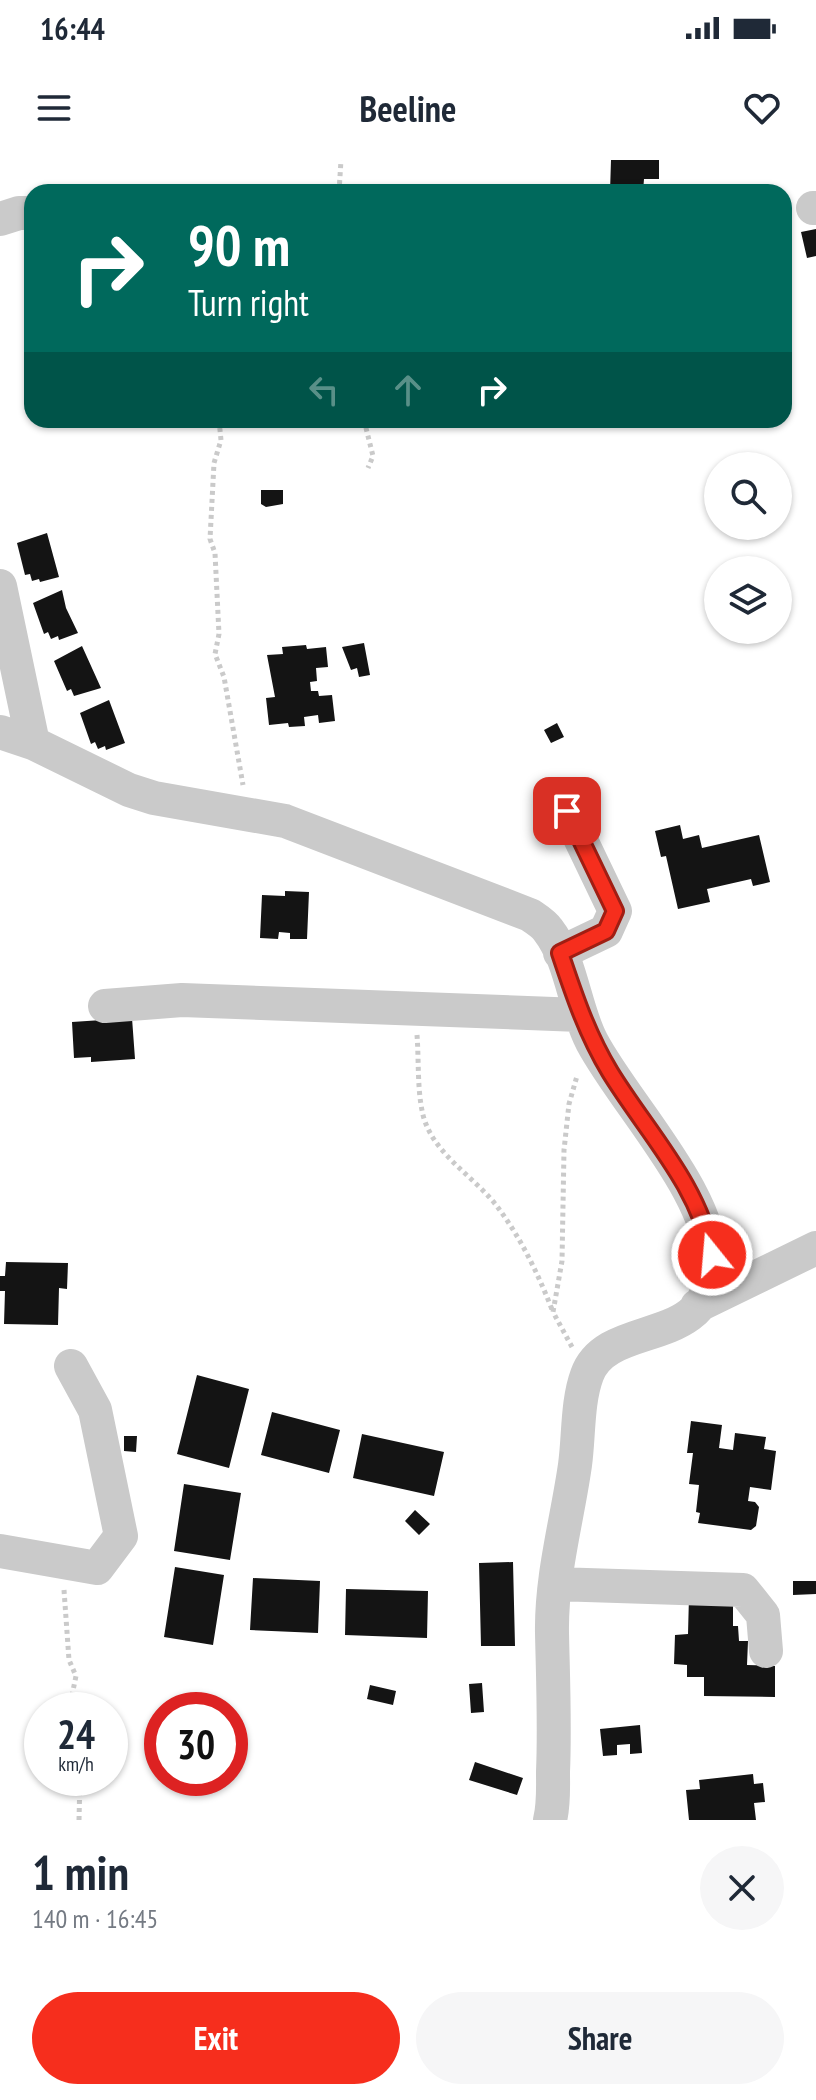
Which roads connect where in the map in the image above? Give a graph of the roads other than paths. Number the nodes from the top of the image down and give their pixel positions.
1 (24, 213) edge
2 (0, 219) edge
3 (0, 586) edge
4 (0, 732) edge
5 (33, 743) junction
6 (567, 811) dead end
7 (560, 953) junction
8 (105, 1006) dead end
9 (586, 1029) junction
10 (816, 1248) edge
11 (697, 1306) junction
12 (71, 1366) dead end
13 (0, 1551) edge
14 (555, 1584) junction
15 (766, 1651) dead end
16 (550, 1820) edge

1 - 2 street
3 - 5 street
4 - 5 street
5 - 7 street
6 - 7 street
7 - 9 street
8 - 9 street
9 - 11 street
10 - 11 street
11 - 14 street
12 - 13 street
14 - 15 street
14 - 16 street

